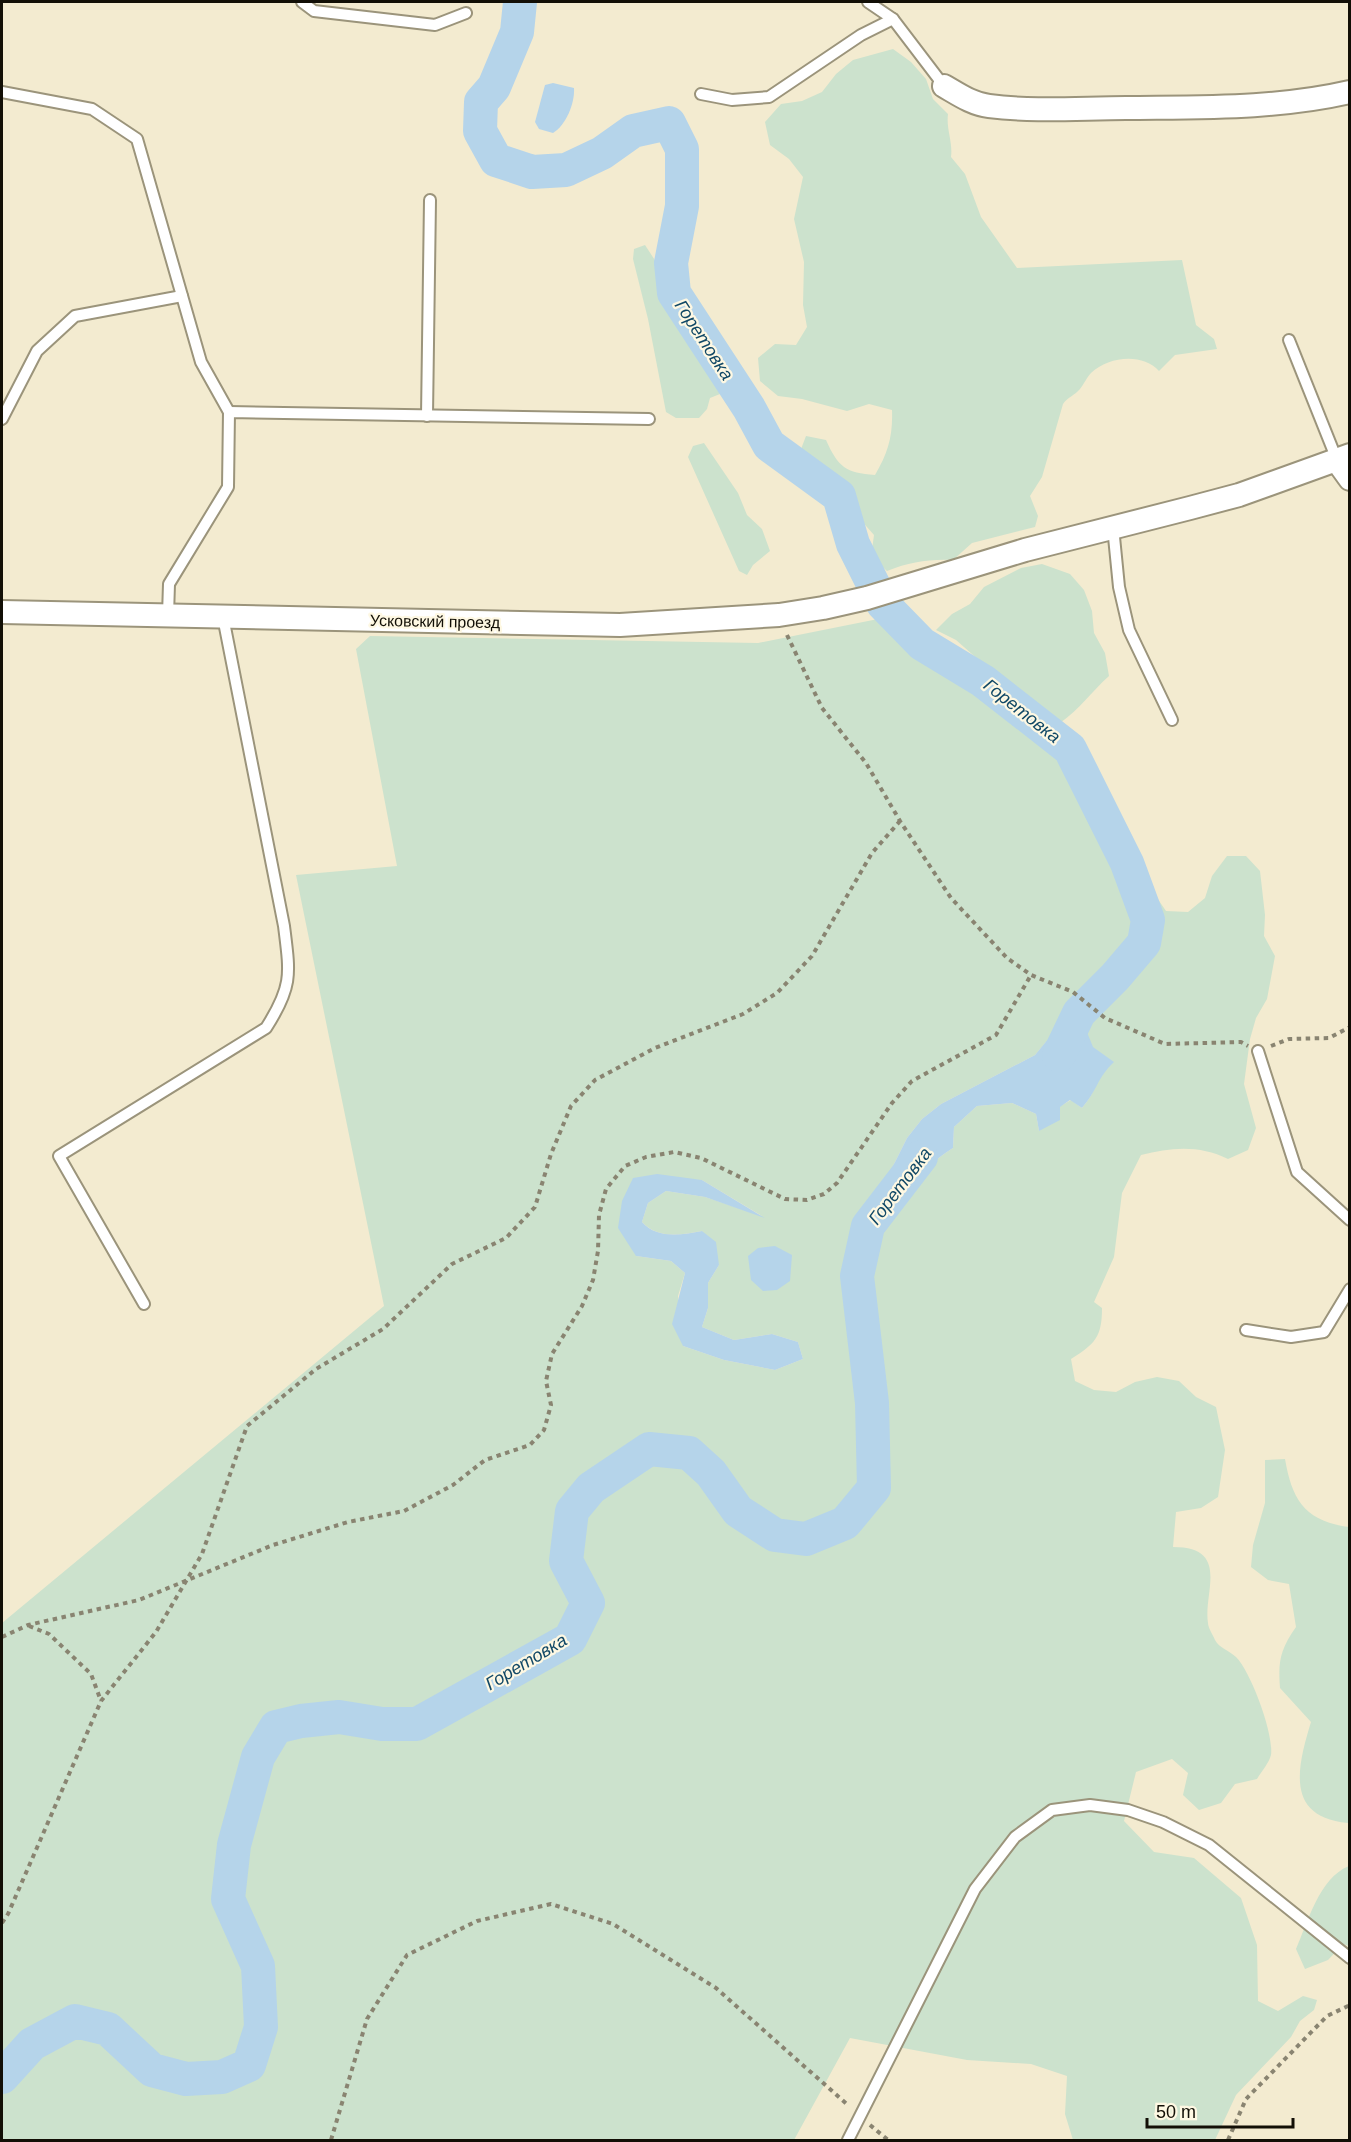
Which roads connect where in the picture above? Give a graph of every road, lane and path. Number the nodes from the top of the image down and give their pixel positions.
1 (302, 2) edge
2 (868, 2) edge
3 (466, 13) dead end
4 (893, 19) junction
5 (944, 86) joint
6 (2, 92) edge
7 (1350, 92) edge
8 (701, 94) dead end
9 (430, 200) dead end
10 (182, 296) junction
11 (1289, 339) dead end
12 (229, 412) junction
13 (427, 416) junction
14 (2, 419) edge
15 (649, 419) dead end
16 (1345, 465) edge
17 (1113, 527) junction
18 (2, 612) edge
19 (168, 615) junction
20 (779, 615) junction
21 (223, 616) junction
22 (1172, 720) dead end
23 (900, 821) junction
24 (1032, 975) junction
25 (1350, 1027) edge
26 (1258, 1051) junction
27 (1350, 1220) edge
28 (1350, 1289) edge
29 (144, 1304) dead end
30 (1246, 1330) dead end
31 (187, 1579) junction
32 (28, 1625) junction
33 (2, 1636) edge
34 (101, 1701) junction
35 (2, 1923) edge
36 (1350, 1958) edge
37 (1350, 2005) edge
38 (861, 2117) junction
39 (331, 2140) edge
40 (848, 2140) edge
41 (888, 2140) edge
42 (1228, 2140) edge

1 - 3 lane
2 - 4 lane
4 - 5 lane
4 - 8 lane
5 - 7 street
6 - 10 lane
9 - 13 lane
10 - 12 lane
10 - 14 lane
11 - 16 lane
12 - 13 lane
12 - 19 lane
13 - 15 lane
16 - 17 street, Усковский проезд
17 - 20 street, Усковский проезд
17 - 22 lane
18 - 19 street, Усковский проезд
19 - 21 street, Усковский проезд
20 - 21 street, Усковский проезд
20 - 23 path
21 - 29 lane
23 - 24 path
23 - 31 path
24 - 26 path
24 - 31 path
25 - 26 path
26 - 27 lane
28 - 30 lane
31 - 32 path
31 - 34 path
32 - 33 path
32 - 34 path
34 - 35 path
36 - 38 lane
37 - 42 path
38 - 39 path
38 - 40 lane
38 - 41 path

